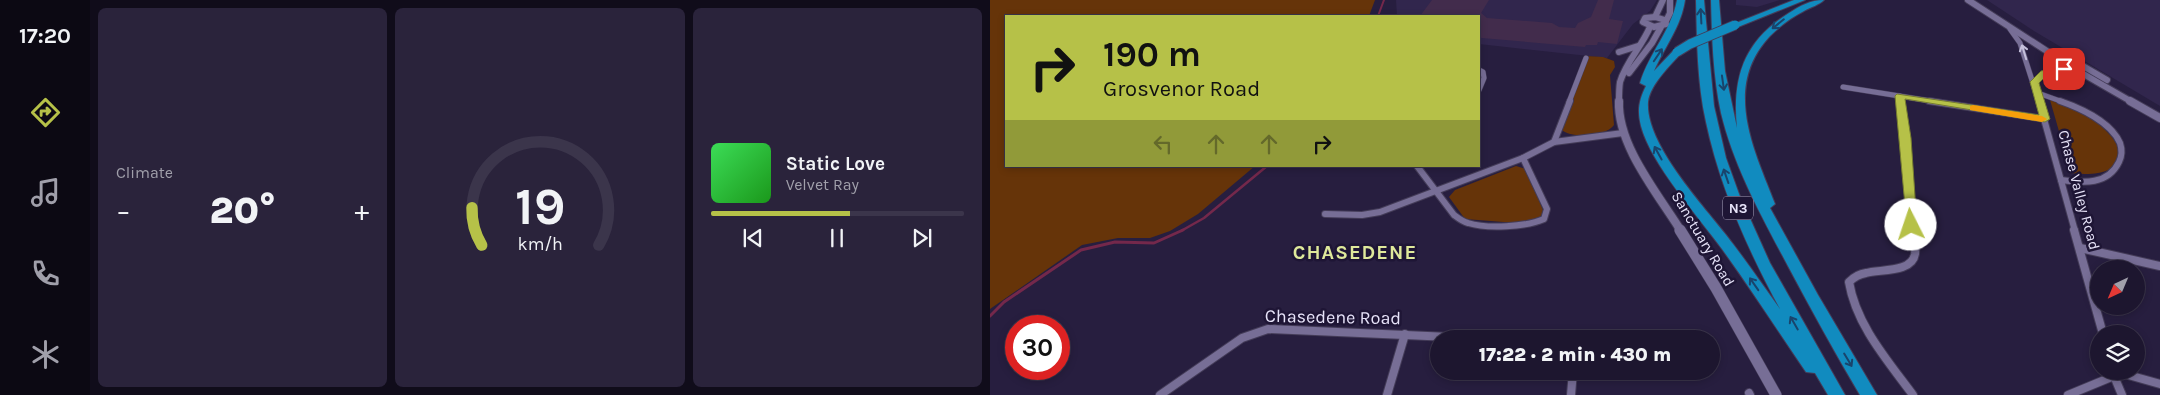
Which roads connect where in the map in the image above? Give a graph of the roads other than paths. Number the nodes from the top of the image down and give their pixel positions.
1 (1663, 0) edge
2 (1670, 0) edge
3 (1681, 0) edge
4 (1700, 0) edge
5 (1715, 0) edge
6 (1801, 0) edge
7 (1820, 0) edge
8 (1968, 0) edge
9 (1977, 0) edge
10 (1655, 17) junction
11 (1666, 21) junction
12 (2006, 25) junction
13 (1650, 27) junction
14 (1661, 27) junction
15 (1641, 45) junction
16 (2062, 54) junction
17 (1586, 58) dead end
18 (1627, 68) junction
19 (2073, 68) junction
20 (1480, 70) edge
21 (2093, 72) junction
22 (2034, 82) junction
23 (1843, 87) dead end
24 (1480, 88) edge
25 (2038, 93) junction
26 (1620, 94) junction
27 (1900, 96) junction
28 (1643, 101) junction
29 (2160, 114) edge
30 (2160, 118) edge
31 (2045, 119) junction
32 (1624, 133) junction
33 (1554, 142) junction
34 (1523, 158) junction
35 (1418, 167) edge
36 (2061, 180) junction
37 (1436, 191) junction
38 (1326, 214) dead end
39 (1772, 226) junction
40 (2080, 248) junction
41 (2160, 266) edge
42 (2101, 325) edge
43 (1405, 334) junction
44 (1430, 335) edge
45 (1572, 380) edge
46 (2101, 380) edge
47 (2117, 380) edge
48 (2143, 380) edge
49 (2160, 384) edge
50 (2075, 394) edge
51 (1160, 395) edge
52 (1387, 395) edge
53 (1571, 395) edge
54 (1776, 395) edge
55 (1832, 395) edge
56 (1837, 395) edge
57 (1870, 395) edge
58 (1913, 395) edge
59 (2122, 395) edge

1 - 10 street
2 - 11 street
28 -> 3 highway
56 -> 4 highway, N3
5 -> 39 highway, N3
6 - 28 highway, bridge
7 -> 39 highway
8 - 12 street
9 - 16 street
10 - 11 street
10 - 13 street, Sanctuary Road
11 - 14 street
12 - 19 street
22 -> 12 street, Chase Valley Road
13 - 14 street
13 - 15 street, Sanctuary Road
14 - 26 street, Sanctuary Road
15 - 18 street, Sanctuary Road
15 - 18 street
16 - 19 street
16 - 21 street
17 - 33 street
18 - 26 street, Sanctuary Road
19 - 21 street
19 - 22 street
19 - 30 street
20 - 24 street
21 - 29 street
22 - 25 street, Chase Valley Road
23 - 27 street
25 - 31 street, Chase Valley Road
25 - 36 street
26 - 32 street, Sanctuary Road
27 - 31 street
27 - 58 street
55 -> 28 highway
31 - 36 street, Chase Valley Road
32 - 33 street
32 - 54 street, Sanctuary Road
33 - 34 street
34 - 37 street
34 - 37 street
35 - 37 street
36 - 40 street, Chase Valley Road
37 - 38 street
39 -> 57 highway, N3
40 - 41 street
40 - 42 street, Chase Valley Road
43 - 44 street, Chasedene Road
43 - 51 street, Chasedene Road
43 - 52 street
45 - 53 street
46 - 50 street
47 - 59 street
48 - 49 street

